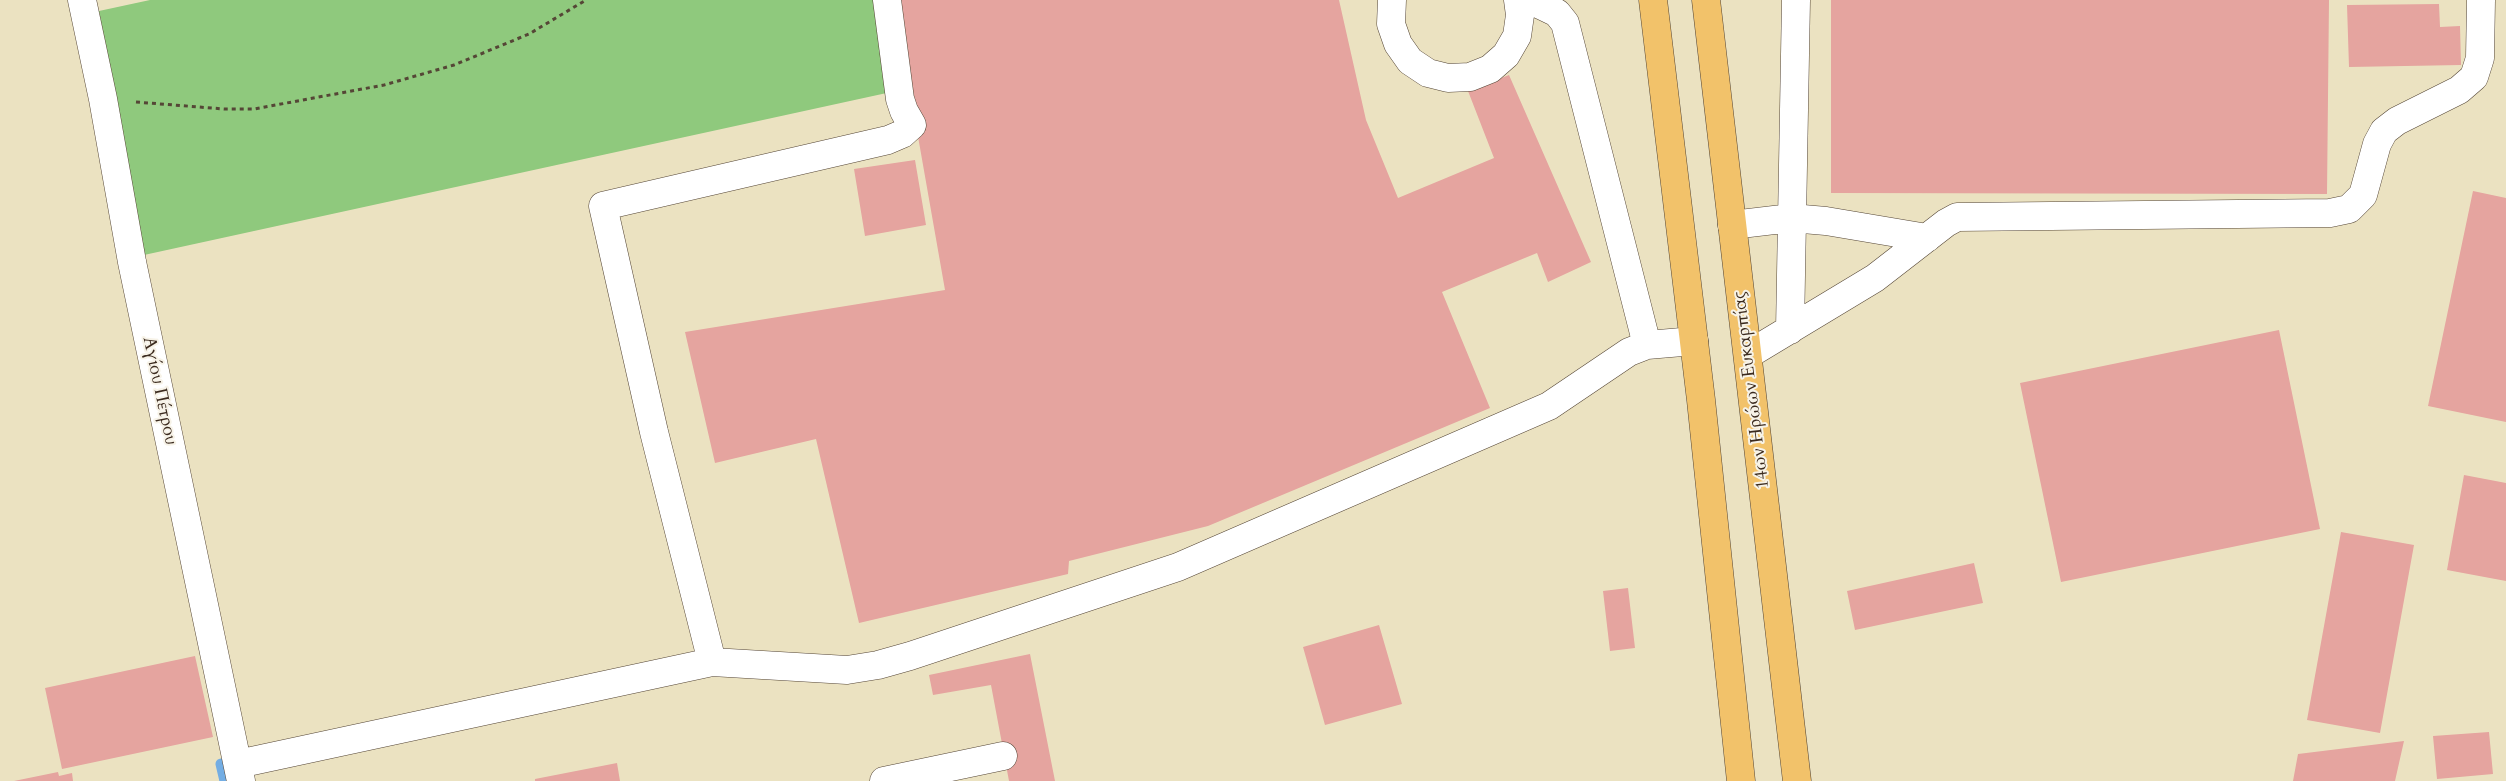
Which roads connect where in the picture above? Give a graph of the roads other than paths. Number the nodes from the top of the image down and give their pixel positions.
1 (82, 0) edge
2 (888, 0) edge
3 (1392, 0) edge
4 (1518, 0) edge
5 (1530, 0) edge
6 (1653, 0) edge
7 (1706, 0) edge
8 (1796, 0) edge
9 (2481, 0) edge
10 (1791, 218) junction
11 (1732, 225) junction
12 (1927, 238) junction
13 (1790, 330) junction
14 (1694, 341) junction
15 (1647, 345) junction
16 (1748, 354) junction
17 (712, 662) junction
18 (1003, 756) dead end
19 (239, 772) edge
20 (884, 781) edge
21 (1741, 781) edge
22 (1798, 781) edge

1 - 19 street, Αγίου Πέτρου
2 - 17 street
3 - 4 street
5 - 15 street
6 - 14 main road
7 - 11 main road, 14ων Ηρώων Ευκαρπίας
8 - 10 street
9 - 12 street
10 - 11 street
10 - 12 street
10 - 13 street
11 - 16 main road, 14ων Ηρώων Ευκαρπίας
12 - 13 street
13 - 16 street
14 - 15 street
14 - 21 main road
15 - 17 street
16 - 22 main road, 14ων Ηρώων Ευκαρπίας
17 - 19 street
18 - 20 street

